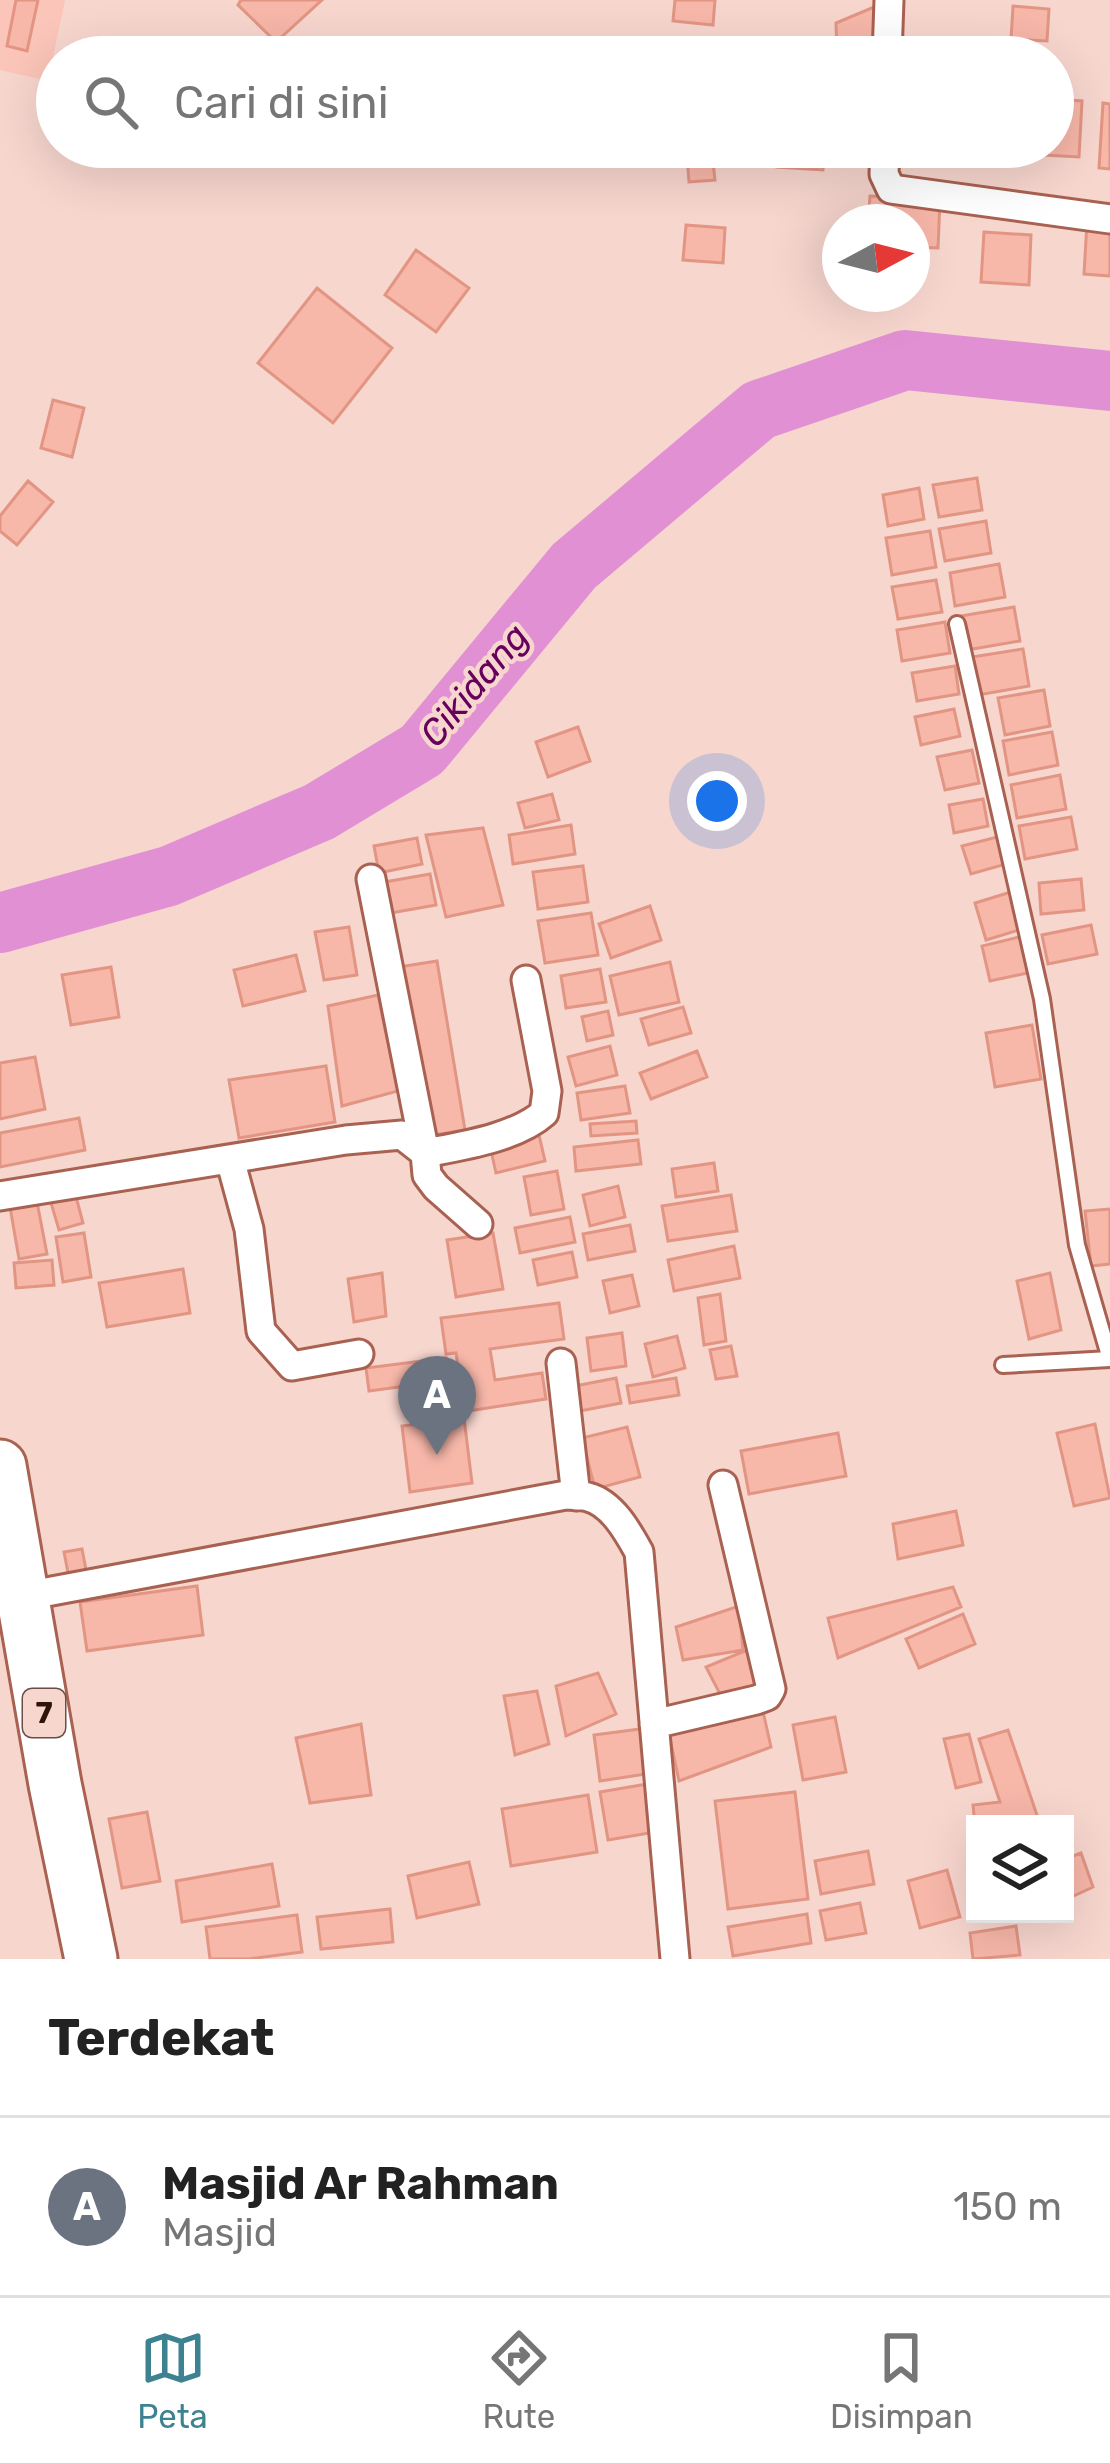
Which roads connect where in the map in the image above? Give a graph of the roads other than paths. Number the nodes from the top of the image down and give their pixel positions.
1 (889, 0) edge
2 (888, 36) edge
3 (885, 168) edge
4 (1110, 219) edge
5 (957, 624) dead end
6 (371, 879) dead end
7 (526, 980) dead end
8 (424, 1153) junction
9 (230, 1159) junction
10 (0, 1196) edge
11 (478, 1224) dead end
12 (359, 1354) dead end
13 (1110, 1359) edge
14 (561, 1363) dead end
15 (1003, 1365) dead end
16 (1, 1472) edge
17 (723, 1485) dead end
18 (576, 1496) junction
19 (25, 1596) junction
20 (654, 1724) junction
21 (91, 1959) edge
22 (675, 1959) edge

1 - 2 street
3 - 4 street
5 - 13 lane
6 - 8 street
7 - 8 street
8 - 9 street
8 - 11 street
9 - 10 street
9 - 12 street
13 - 15 lane
14 - 18 street
16 - 19 highway, 7
17 - 20 street
18 - 19 street
18 - 20 street
19 - 21 highway, 7
20 - 22 street

